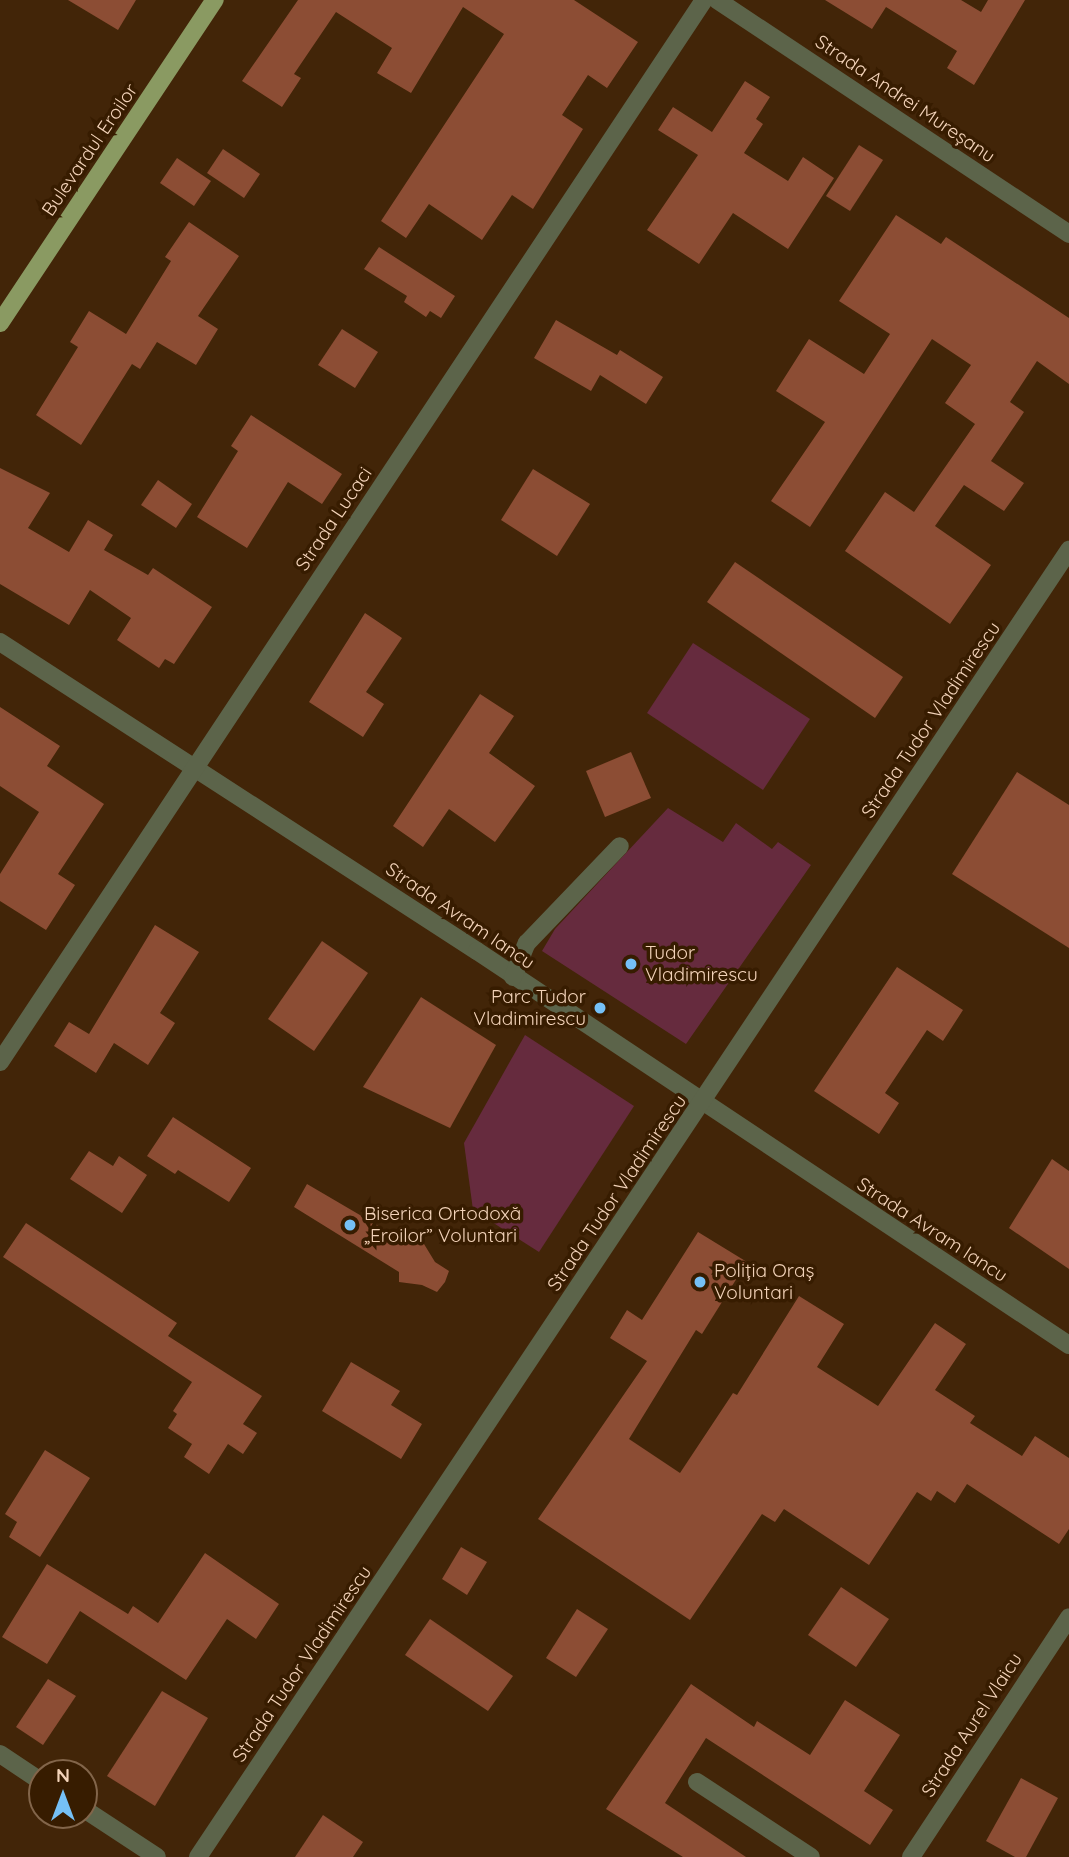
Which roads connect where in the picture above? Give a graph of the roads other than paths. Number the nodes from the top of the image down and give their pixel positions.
1 (215, 0) edge
2 (704, 0) edge
3 (717, 0) edge
4 (1069, 234) edge
5 (0, 323) edge
6 (1069, 550) edge
7 (0, 642) edge
8 (195, 768) junction
9 (620, 846) dead end
10 (513, 976) junction
11 (0, 1062) edge
12 (701, 1104) junction
13 (1069, 1345) edge
14 (1069, 1617) edge
15 (0, 1754) edge
16 (28, 1773) edge
17 (697, 1782) dead end
18 (98, 1818) edge
19 (156, 1857) edge
20 (198, 1857) edge
21 (811, 1857) edge
22 (911, 1857) edge

1 - 5 main road, Bulevardul Eroilor
2 - 8 street, Strada Lucaci
3 - 4 street, Strada Andrei Mureșanu
6 - 12 street, Strada Tudor Vladimirescu
7 - 8 street, Strada Avram Iancu
8 - 10 street, Strada Avram Iancu
8 - 11 street, Strada Lucaci
9 - 10 street
10 - 12 street, Strada Avram Iancu
12 - 13 street, Strada Avram Iancu
12 - 20 street, Strada Tudor Vladimirescu
14 - 22 street, Strada Aurel Vlaicu
15 - 16 street
17 - 21 street
18 - 19 street

